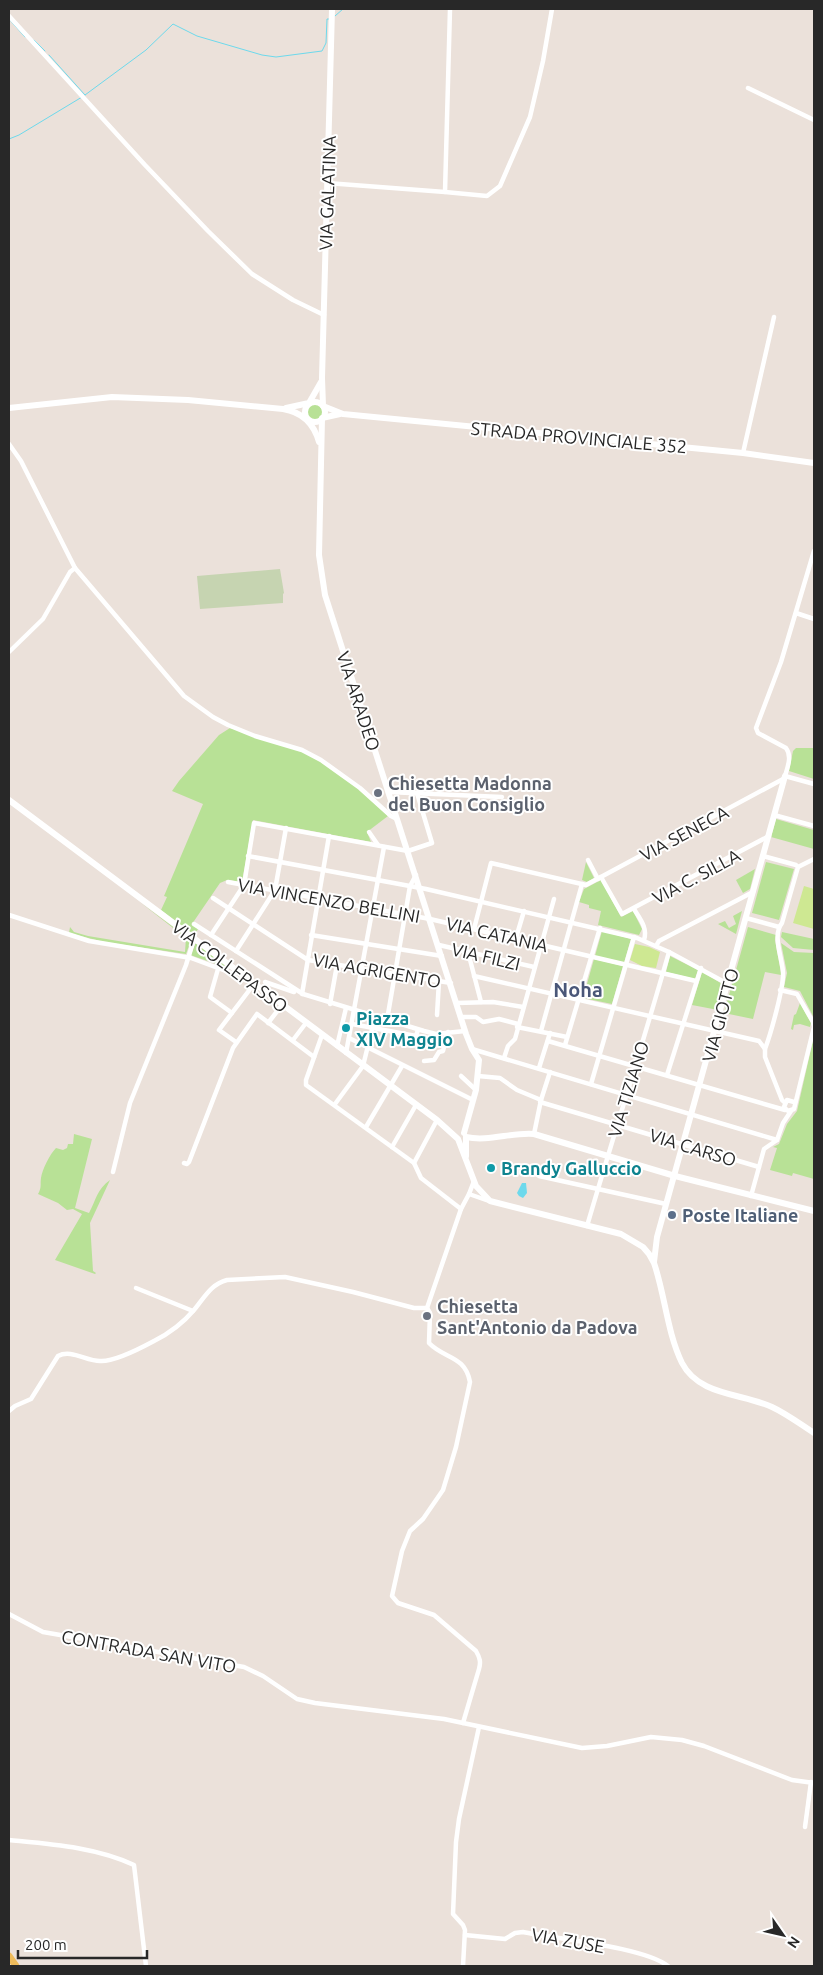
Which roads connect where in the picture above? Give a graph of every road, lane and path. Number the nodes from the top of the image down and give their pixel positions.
1 (450, 9) edge
2 (552, 9) edge
3 (332, 15) edge
4 (9, 16) edge
5 (748, 88) dead end
6 (814, 120) edge
7 (327, 183) junction
8 (445, 192) junction
9 (324, 315) junction
10 (774, 317) dead end
11 (322, 378) junction
12 (309, 403) junction
13 (323, 406) junction
14 (9, 408) edge
15 (283, 409) junction
16 (343, 414) junction
17 (322, 418) junction
18 (308, 419) junction
19 (9, 444) edge
20 (320, 449) junction
21 (743, 453) junction
22 (814, 463) edge
23 (814, 551) edge
24 (75, 568) junction
25 (796, 613) junction
26 (814, 618) edge
27 (9, 652) edge
28 (785, 777) junction
29 (814, 784) edge
30 (388, 792) junction
31 (417, 793) junction
32 (502, 797) dead end
33 (9, 800) edge
34 (774, 814) junction
35 (397, 819) junction
36 (814, 826) edge
37 (286, 828) junction
38 (369, 832) dead end
39 (329, 836) junction
40 (769, 836) junction
41 (378, 846) junction
42 (384, 847) junction
43 (408, 851) junction
44 (248, 856) junction
45 (763, 856) junction
46 (814, 859) edge
47 (588, 860) dead end
48 (280, 862) junction
49 (798, 867) junction
50 (323, 870) junction
51 (416, 875) junction
52 (600, 878) junction
53 (377, 880) junction
54 (228, 882) dead end
55 (244, 884) junction
56 (582, 884) junction
57 (410, 886) junction
58 (420, 889) junction
59 (275, 890) junction
60 (753, 892) junction
61 (213, 898) dead end
62 (318, 898) junction
63 (554, 899) dead end
64 (481, 901) junction
65 (228, 908) junction
66 (372, 908) junction
67 (634, 908) junction
68 (524, 911) junction
69 (406, 914) junction
70 (9, 915) edge
71 (549, 917) junction
72 (746, 918) junction
73 (430, 919) junction
74 (572, 922) junction
75 (194, 924) dead end
76 (253, 924) junction
77 (779, 926) junction
78 (600, 928) junction
79 (474, 929) junction
80 (211, 935) junction
81 (311, 935) junction
82 (634, 937) junction
83 (516, 938) junction
84 (194, 939) junction
85 (644, 940) junction
86 (366, 944) junction
87 (540, 944) junction
88 (438, 945) junction
89 (656, 946) junction
90 (400, 950) junction
91 (564, 950) junction
92 (236, 951) junction
93 (468, 952) junction
94 (669, 952) junction
95 (442, 956) junction
96 (592, 956) junction
97 (188, 957) junction
98 (308, 960) junction
99 (337, 965) junction
100 (626, 965) junction
101 (534, 967) junction
102 (701, 968) junction
103 (218, 969) junction
104 (362, 969) junction
105 (239, 972) junction
106 (395, 974) junction
107 (663, 974) junction
108 (271, 975) junction
109 (474, 976) junction
110 (439, 981) junction
111 (696, 981) junction
112 (265, 982) junction
113 (451, 983) junction
114 (254, 984) junction
115 (728, 984) junction
116 (260, 989) junction
117 (528, 989) junction
118 (780, 990) junction
119 (303, 994) junction
120 (551, 994) junction
121 (580, 1000) junction
122 (480, 1002) junction
123 (457, 1003) junction
124 (330, 1004) junction
125 (282, 1005) junction
126 (523, 1007) junction
127 (614, 1007) junction
128 (346, 1008) junction
129 (355, 1010) junction
130 (232, 1013) junction
131 (437, 1015) dead end
132 (375, 1016) junction
133 (651, 1016) junction
134 (461, 1017) junction
135 (388, 1020) junction
136 (268, 1023) junction
137 (306, 1023) junction
138 (684, 1023) junction
139 (352, 1024) junction
140 (518, 1025) junction
141 (373, 1028) junction
142 (418, 1030) junction
143 (715, 1030) junction
144 (465, 1031) junction
145 (541, 1031) junction
146 (448, 1032) junction
147 (550, 1033) junction
148 (322, 1036) junction
149 (567, 1037) junction
150 (349, 1038) junction
151 (293, 1040) junction
152 (548, 1041) junction
153 (236, 1042) junction
154 (565, 1045) junction
155 (337, 1046) junction
156 (368, 1047) junction
157 (472, 1049) junction
158 (765, 1049) junction
159 (346, 1053) junction
160 (600, 1055) junction
161 (314, 1057) junction
162 (504, 1058) junction
163 (424, 1061) dead end
164 (634, 1065) junction
165 (363, 1066) junction
166 (402, 1066) junction
167 (539, 1068) junction
168 (550, 1072) junction
169 (667, 1075) junction
170 (461, 1076) dead end
171 (478, 1076) junction
172 (591, 1084) junction
173 (700, 1085) junction
174 (391, 1086) junction
175 (476, 1090) junction
176 (627, 1094) junction
177 (473, 1100) junction
178 (541, 1101) junction
179 (784, 1102) junction
180 (794, 1102) junction
181 (335, 1104) junction
182 (416, 1105) junction
183 (785, 1110) junction
184 (791, 1111) junction
185 (692, 1114) junction
186 (437, 1120) junction
187 (617, 1125) junction
188 (366, 1127) junction
189 (534, 1134) junction
190 (461, 1136) junction
191 (777, 1140) junction
192 (684, 1145) junction
193 (392, 1147) junction
194 (608, 1156) junction
195 (184, 1164) dead end
196 (414, 1164) junction
197 (759, 1167) junction
198 (113, 1172) dead end
199 (539, 1176) dead end
200 (675, 1176) junction
201 (474, 1180) junction
202 (598, 1189) junction
203 (469, 1194) junction
204 (751, 1196) junction
205 (490, 1201) junction
206 (666, 1204) junction
207 (461, 1208) junction
208 (814, 1211) edge
209 (587, 1226) junction
210 (657, 1238) junction
211 (642, 1247) junction
212 (654, 1263) junction
213 (136, 1288) dead end
214 (427, 1308) junction
215 (193, 1311) junction
216 (9, 1411) edge
217 (814, 1433) edge
218 (9, 1614) edge
219 (463, 1723) junction
220 (479, 1727) junction
221 (812, 1783) edge
222 (805, 1827) dead end
223 (9, 1840) edge
224 (465, 1935) junction
225 (9, 1956) edge
226 (16, 1966) edge
227 (146, 1966) edge
228 (463, 1966) edge
229 (668, 1966) edge

1 - 8 street
2 - 8 street
3 - 7 street, VIA GALATINA
4 - 9 street
5 - 6 street
7 - 8 street
7 - 9 street, VIA GALATINA
9 - 11 street, VIA GALATINA
10 - 21 street
11 - 12 street, VIA GALATINA
11 - 13 street, VIA GALATINA
12 - 13 street
12 - 15 street
12 - 18 street
13 - 16 street, STRADA PROVINCIALE 352
13 - 17 street
14 - 15 street
15 - 18 street
16 - 17 street, STRADA PROVINCIALE 352
16 - 21 street, STRADA PROVINCIALE 352
17 - 18 street
17 - 20 street, VIA ARADEO
18 - 20 street, VIA ARADEO
19 - 24 street
20 - 30 street, VIA ARADEO
21 - 22 street, STRADA PROVINCIALE 352
23 - 25 street
24 - 27 street
24 - 35 street
25 - 26 street
25 - 28 street
28 - 29 street
28 - 34 street, VIA GIOTTO
28 - 52 street, VIA SENECA
30 - 31 street
30 - 35 street, VIA ARADEO
31 - 32 street
31 - 43 street
33 - 84 street, VIA COLLEPASSO
34 - 36 street
34 - 40 street, VIA GIOTTO
35 - 43 street, VIA ARADEO
37 - 39 street
37 - 44 street
37 - 48 street
38 - 41 street
39 - 41 street
39 - 50 street
40 - 45 street, VIA GIOTTO
40 - 67 street, VIA C. SILLA
41 - 42 street
42 - 43 street
42 - 53 street
43 - 51 street, VIA ARADEO
44 - 48 street
44 - 55 street
45 - 49 street
45 - 60 street, VIA GIOTTO
46 - 49 street
47 - 52 street
48 - 50 street
48 - 59 street
49 - 77 street
50 - 53 street
50 - 62 street
51 - 57 street
51 - 58 street, VIA ARADEO
52 - 56 street, VIA SENECA
52 - 67 street, VIA C. SILLA
53 - 57 street
53 - 66 street
54 - 55 street, VIA VINCENZO BELLINI
55 - 59 street, VIA VINCENZO BELLINI
55 - 65 street
56 - 64 street
56 - 74 street
57 - 58 street
57 - 69 street
58 - 64 street
58 - 73 street, VIA ARADEO
59 - 62 street, VIA VINCENZO BELLINI
59 - 76 street
60 - 72 street, VIA GIOTTO
60 - 89 street
61 - 65 street, VIA AGRIGENTO
62 - 66 street, VIA VINCENZO BELLINI
62 - 81 street
63 - 71 street
64 - 68 street
64 - 79 street
65 - 76 street, VIA AGRIGENTO
65 - 80 street
66 - 69 street, VIA VINCENZO BELLINI
66 - 86 street
67 - 85 street
68 - 71 street
68 - 83 street
69 - 73 street, VIA VINCENZO BELLINI
69 - 90 street
70 - 97 street
71 - 74 street
71 - 87 street
72 - 77 street
72 - 115 street, VIA GIOTTO
73 - 79 street, VIA CATANIA
73 - 88 street, VIA ARADEO
74 - 78 street
74 - 91 street
75 - 80 street
76 - 92 street
76 - 98 street, VIA AGRIGENTO
77 - 118 street
78 - 82 street
78 - 96 street
79 - 83 street, VIA CATANIA
80 - 92 street
81 - 86 street
81 - 98 street
82 - 85 street
82 - 100 street
83 - 87 street, VIA CATANIA
84 - 97 street
84 - 105 street, VIA COLLEPASSO
85 - 89 street
86 - 90 street
86 - 104 street
87 - 91 street, VIA CATANIA
87 - 101 street
88 - 93 street, VIA FILZI
88 - 95 street, VIA ARADEO
89 - 94 street
90 - 95 street
90 - 106 street
91 - 96 street, VIA CATANIA
91 - 120 street
92 - 108 street
93 - 101 street, VIA FILZI
93 - 109 street
94 - 102 street
94 - 107 street, VIA TIZIANO
95 - 113 street, VIA ARADEO
96 - 100 street, VIA CATANIA
96 - 121 street
97 - 103 street
97 - 198 street
98 - 99 street, VIA AGRIGENTO
98 - 119 street
99 - 104 street, VIA AGRIGENTO
99 - 124 street
100 - 107 street, VIA CATANIA
100 - 127 street
101 - 117 street
102 - 111 street
102 - 115 street
103 - 105 street
103 - 130 street
104 - 106 street, VIA AGRIGENTO
104 - 129 street
105 - 114 street, VIA COLLEPASSO
106 - 110 street, VIA AGRIGENTO
106 - 135 street
107 - 111 street, VIA CATANIA
107 - 133 street, VIA TIZIANO
108 - 112 street
108 - 119 street
109 - 117 street
109 - 122 street
110 - 113 street, VIA AGRIGENTO
110 - 131 street
111 - 138 street
112 - 116 street
112 - 119 street
113 - 123 street, VIA ARADEO
114 - 116 street, VIA COLLEPASSO
114 - 130 street
115 - 143 street, VIA GIOTTO
116 - 125 street, VIA COLLEPASSO
117 - 120 street
117 - 126 street
118 - 158 street
118 - 180 street
119 - 124 street
120 - 121 street
120 - 145 street
121 - 127 street
121 - 149 street
122 - 123 street
122 - 126 street
123 - 134 street, VIA ARADEO
124 - 128 street
125 - 136 street
125 - 137 street, VIA COLLEPASSO
126 - 140 street
127 - 133 street
127 - 160 street
128 - 129 street
128 - 155 street
129 - 132 street
129 - 139 street
130 - 153 street
132 - 135 street
132 - 141 street
133 - 138 street
133 - 164 street, VIA TIZIANO
134 - 140 street
134 - 144 street, VIA ARADEO
135 - 142 street
136 - 151 street
136 - 153 street
137 - 148 street, VIA COLLEPASSO
137 - 151 street
138 - 143 street
138 - 169 street
139 - 141 street
139 - 150 street
140 - 145 street
140 - 162 street
141 - 142 street
141 - 156 street
142 - 146 street
143 - 158 street
143 - 173 street, VIA GIOTTO
144 - 146 street
144 - 157 street, VIA ARADEO
145 - 147 street
146 - 163 street
147 - 149 street
147 - 152 street
148 - 155 street, VIA COLLEPASSO
148 - 161 street
149 - 154 street
150 - 156 street
150 - 159 street
151 - 161 street
152 - 154 street
152 - 167 street
153 - 195 street
154 - 160 street
155 - 159 street, VIA COLLEPASSO
156 - 165 street
156 - 166 street
157 - 162 street
157 - 171 street, VIA ARADEO
158 - 179 street
159 - 165 street, VIA COLLEPASSO
160 - 164 street
160 - 172 street
161 - 181 street
162 - 167 street
164 - 169 street
164 - 176 street, VIA TIZIANO
165 - 174 street, VIA COLLEPASSO
165 - 181 street
166 - 174 street
166 - 177 street
167 - 168 street
168 - 172 street
168 - 178 street
169 - 173 street
170 - 175 street
171 - 175 street
171 - 178 street, VIA CARSO
172 - 176 street
173 - 183 street
173 - 185 street, VIA GIOTTO
174 - 182 street, VIA COLLEPASSO
174 - 188 street
175 - 177 street
176 - 185 street
176 - 187 street, VIA TIZIANO
177 - 190 street
178 - 187 street, VIA CARSO
178 - 189 street
179 - 180 street
179 - 183 street
180 - 184 street
181 - 188 street
182 - 186 street, VIA COLLEPASSO
182 - 193 street
183 - 184 street
184 - 191 street
185 - 191 street
185 - 192 street, VIA GIOTTO
186 - 190 street, VIA COLLEPASSO
186 - 196 street
187 - 192 street, VIA CARSO
187 - 194 street, VIA TIZIANO
188 - 193 street
189 - 190 street
189 - 194 street
190 - 201 street
191 - 197 street
192 - 197 street, VIA CARSO
192 - 200 street, VIA GIOTTO
193 - 196 street
194 - 200 street
194 - 202 street, VIA TIZIANO
196 - 207 street
197 - 204 street
199 - 202 street
200 - 204 street
200 - 206 street, VIA GIOTTO
201 - 203 street
201 - 205 street
202 - 206 street
202 - 209 street, VIA TIZIANO
203 - 205 street
203 - 207 street
204 - 208 street
205 - 209 street
206 - 210 street, VIA GIOTTO
207 - 214 street
209 - 211 street
210 - 211 street
210 - 212 street, VIA GIOTTO
211 - 212 street
212 - 217 street
213 - 215 street
214 - 215 street
214 - 219 street
215 - 216 street
218 - 219 street, CONTRADA SAN VITO
219 - 220 street, CONTRADA SAN VITO
220 - 221 street, CONTRADA SAN VITO
220 - 224 street
221 - 222 street
223 - 227 street
224 - 228 street
224 - 229 street, VIA ZUSE
225 - 226 main road

